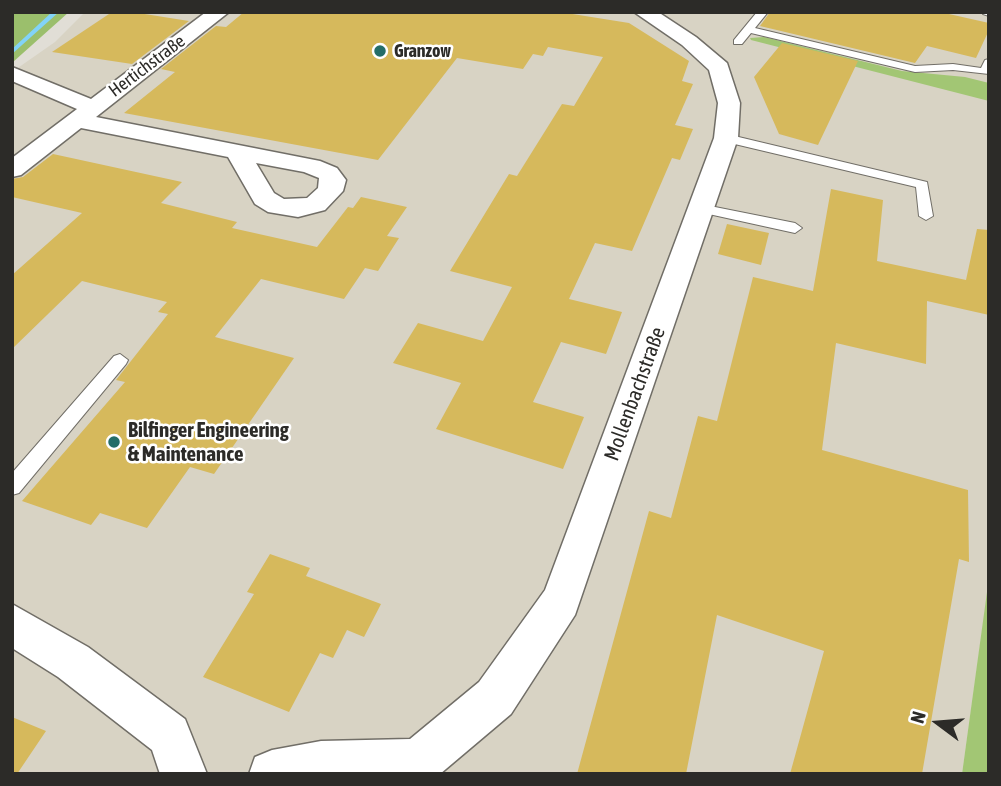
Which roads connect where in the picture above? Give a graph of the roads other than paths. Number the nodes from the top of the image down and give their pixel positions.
1 (219, 12) edge
2 (644, 12) edge
3 (763, 12) edge
4 (750, 30) junction
5 (738, 42) dead end
6 (987, 69) edge
7 (12, 73) edge
8 (83, 114) junction
9 (726, 138) junction
10 (238, 153) dead end
11 (12, 170) edge
12 (700, 208) junction
13 (926, 216) dead end
14 (795, 228) dead end
15 (120, 360) dead end
16 (12, 487) edge
17 (12, 624) edge
18 (423, 768) edge
19 (184, 774) edge
20 (272, 774) edge

1 - 8 street, Hertichstraße
2 - 9 street, Mollenbachstraße
3 - 4 lane
4 - 5 lane
4 - 6 lane
7 - 8 street
8 - 10 street, Hertichstraße
8 - 11 street, Hertichstraße
9 - 12 street, Mollenbachstraße
9 - 13 lane
12 - 14 lane
12 - 18 street, Mollenbachstraße
15 - 16 lane
17 - 19 street
18 - 20 street, Mollenbachstraße

